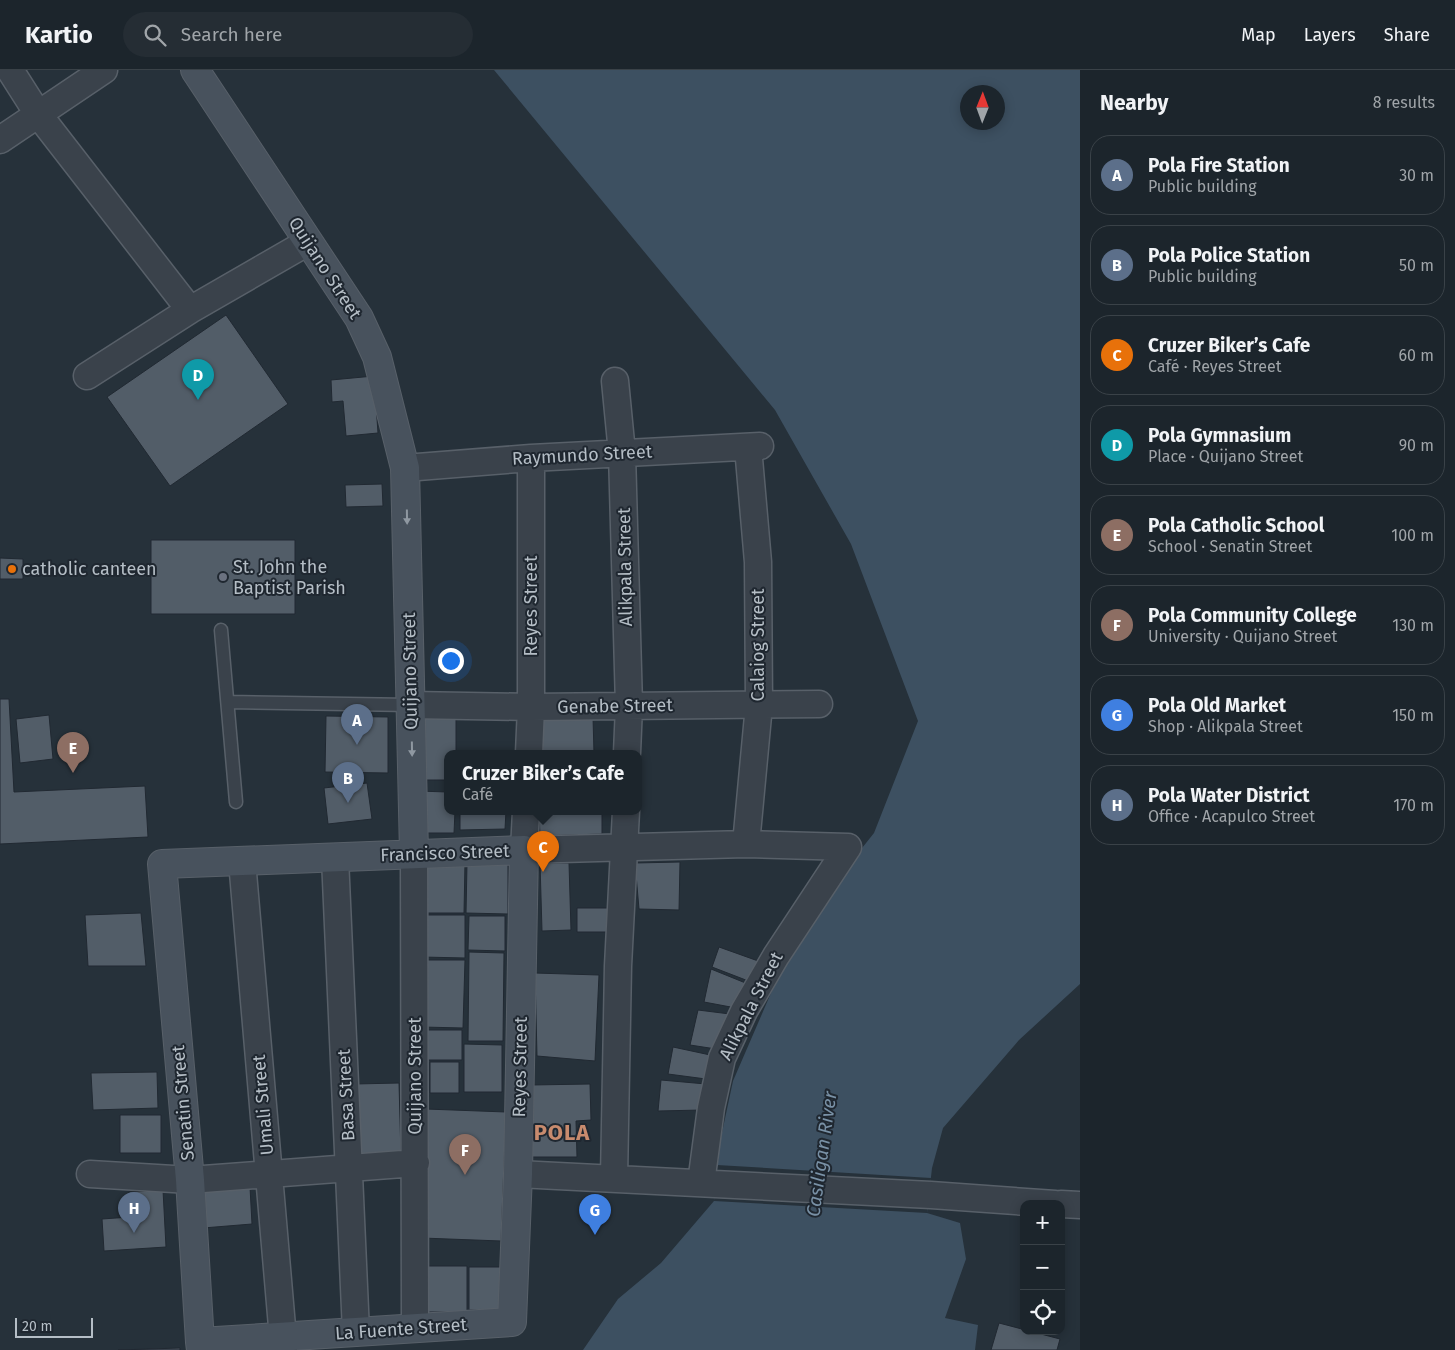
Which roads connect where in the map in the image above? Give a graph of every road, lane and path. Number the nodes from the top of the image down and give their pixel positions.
1 (10, 70) edge
2 (104, 70) edge
3 (195, 70) edge
4 (38, 114) junction
5 (0, 140) edge
6 (308, 242) junction
7 (190, 310) junction
8 (87, 376) dead end
9 (615, 382) dead end
10 (754, 446) joint
11 (622, 453) junction
12 (531, 458) junction
13 (405, 468) junction
14 (221, 630) dead end
15 (228, 702) junction
16 (411, 704) junction
17 (819, 704) dead end
18 (759, 705) junction
19 (629, 706) junction
20 (531, 707) junction
21 (529, 750) edge
22 (627, 750) edge
23 (236, 802) dead end
24 (526, 815) edge
25 (626, 815) edge
26 (746, 844) junction
27 (625, 847) junction
28 (848, 848) joint
29 (524, 850) junction
30 (414, 853) junction
31 (335, 858) junction
32 (242, 861) junction
33 (162, 864) joint
34 (416, 1164) junction
35 (350, 1169) junction
36 (90, 1174) dead end
37 (518, 1174) junction
38 (268, 1175) junction
39 (614, 1178) junction
40 (190, 1180) junction
41 (707, 1183) junction
42 (1020, 1201) edge
43 (1065, 1204) edge
44 (1080, 1206) edge
45 (512, 1322) joint
46 (416, 1328) junction
47 (356, 1332) junction
48 (283, 1344) edge
49 (200, 1346) edge

1 - 4 street
2 - 4 street
3 - 6 main road, Quijano Street
4 - 5 street
4 - 7 street
6 - 7 street
6 - 13 main road, Quijano Street
7 - 8 street
9 - 11 street, Alikpala Street
10 - 11 street, Raymundo Street
10 - 18 street, Calaiog Street
11 - 12 street, Raymundo Street
11 - 19 street, Alikpala Street
12 - 13 street, Raymundo Street
12 - 20 street, Reyes Street
13 -> 16 main road, Quijano Street
14 - 15 lane
15 - 16 lane
15 - 23 lane
16 - 20 street, Genabe Street
16 -> 30 main road, Quijano Street
17 - 18 street, Genabe Street
18 - 19 street, Genabe Street
18 - 26 street, Calaiog Street
19 - 20 street, Genabe Street
19 - 22 street, Alikpala Street
20 - 21 street, Reyes Street
24 - 29 street, Reyes Street
25 - 27 street
26 - 27 street, Francisco Street
26 - 28 street, Francisco Street
27 - 29 street, Francisco Street
27 - 39 street
28 - 41 street, Alikpala Street
29 - 30 main road, Francisco Street
29 - 37 main road, Reyes Street
30 - 31 main road, Francisco Street
30 - 34 street, Quijano Street
31 - 32 main road, Francisco Street
31 - 35 street, Basa Street
32 - 33 main road, Francisco Street
32 - 38 street, Umali Street
33 - 40 main road, Senatin Street
34 - 35 street
34 - 46 street, Quijano Street
35 - 38 street
35 - 47 street, Basa Street
36 - 40 street
37 - 39 street
37 - 45 main road, Reyes Street
38 - 40 street
38 - 48 street, Umali Street
39 - 41 street
40 - 49 main road, Senatin Street
41 - 42 street
43 - 44 street
45 - 46 main road, La Fuente Street
46 - 47 main road, La Fuente Street
47 - 48 main road, La Fuente Street
48 - 49 main road, La Fuente Street

